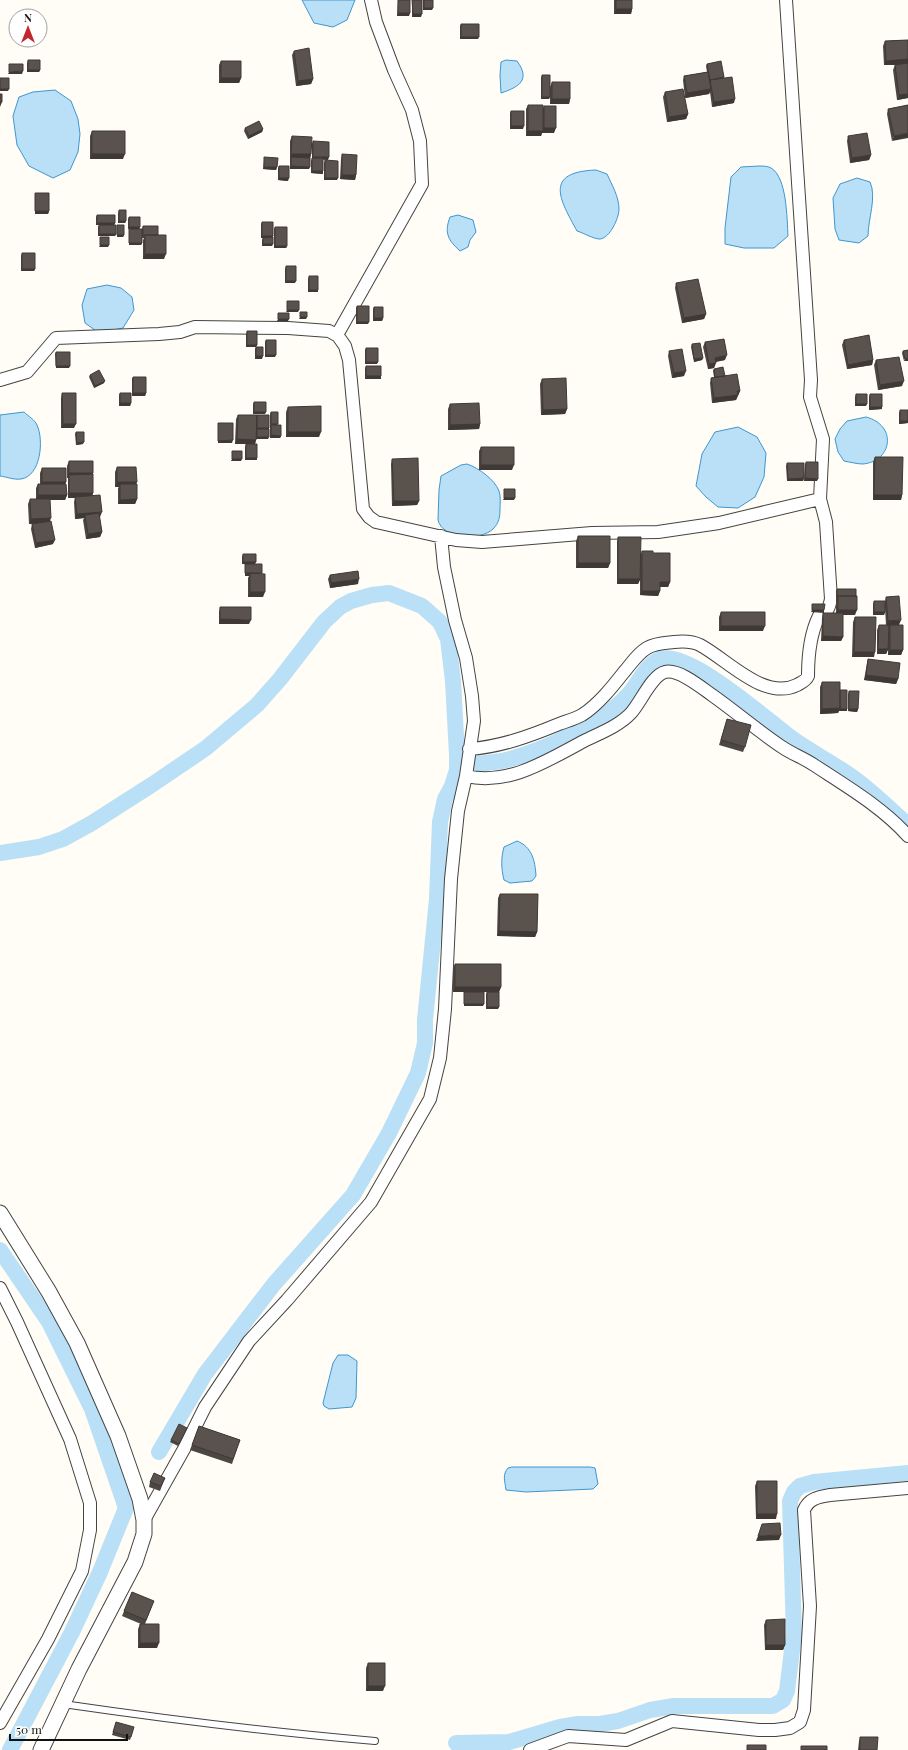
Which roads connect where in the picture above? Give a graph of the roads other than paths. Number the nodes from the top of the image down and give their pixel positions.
1 (371, 0) edge
2 (786, 0) edge
3 (337, 335) junction
4 (0, 380) edge
5 (820, 499) junction
6 (441, 536) junction
7 (469, 749) junction
8 (466, 776) junction
9 (908, 836) edge
10 (0, 1213) edge
11 (0, 1288) edge
12 (908, 1488) edge
13 (144, 1520) junction
14 (63, 1704) junction
15 (0, 1723) edge
16 (375, 1741) dead end
17 (41, 1750) edge
18 (530, 1750) edge

1 - 3 street
2 - 5 street
3 - 4 street
3 - 6 street
5 - 6 street
5 - 7 street
6 - 7 street
7 - 8 street
8 - 9 street
8 - 13 street
10 - 13 street
11 - 15 street
12 - 18 street
13 - 14 street
14 - 16 lane
14 - 17 street

